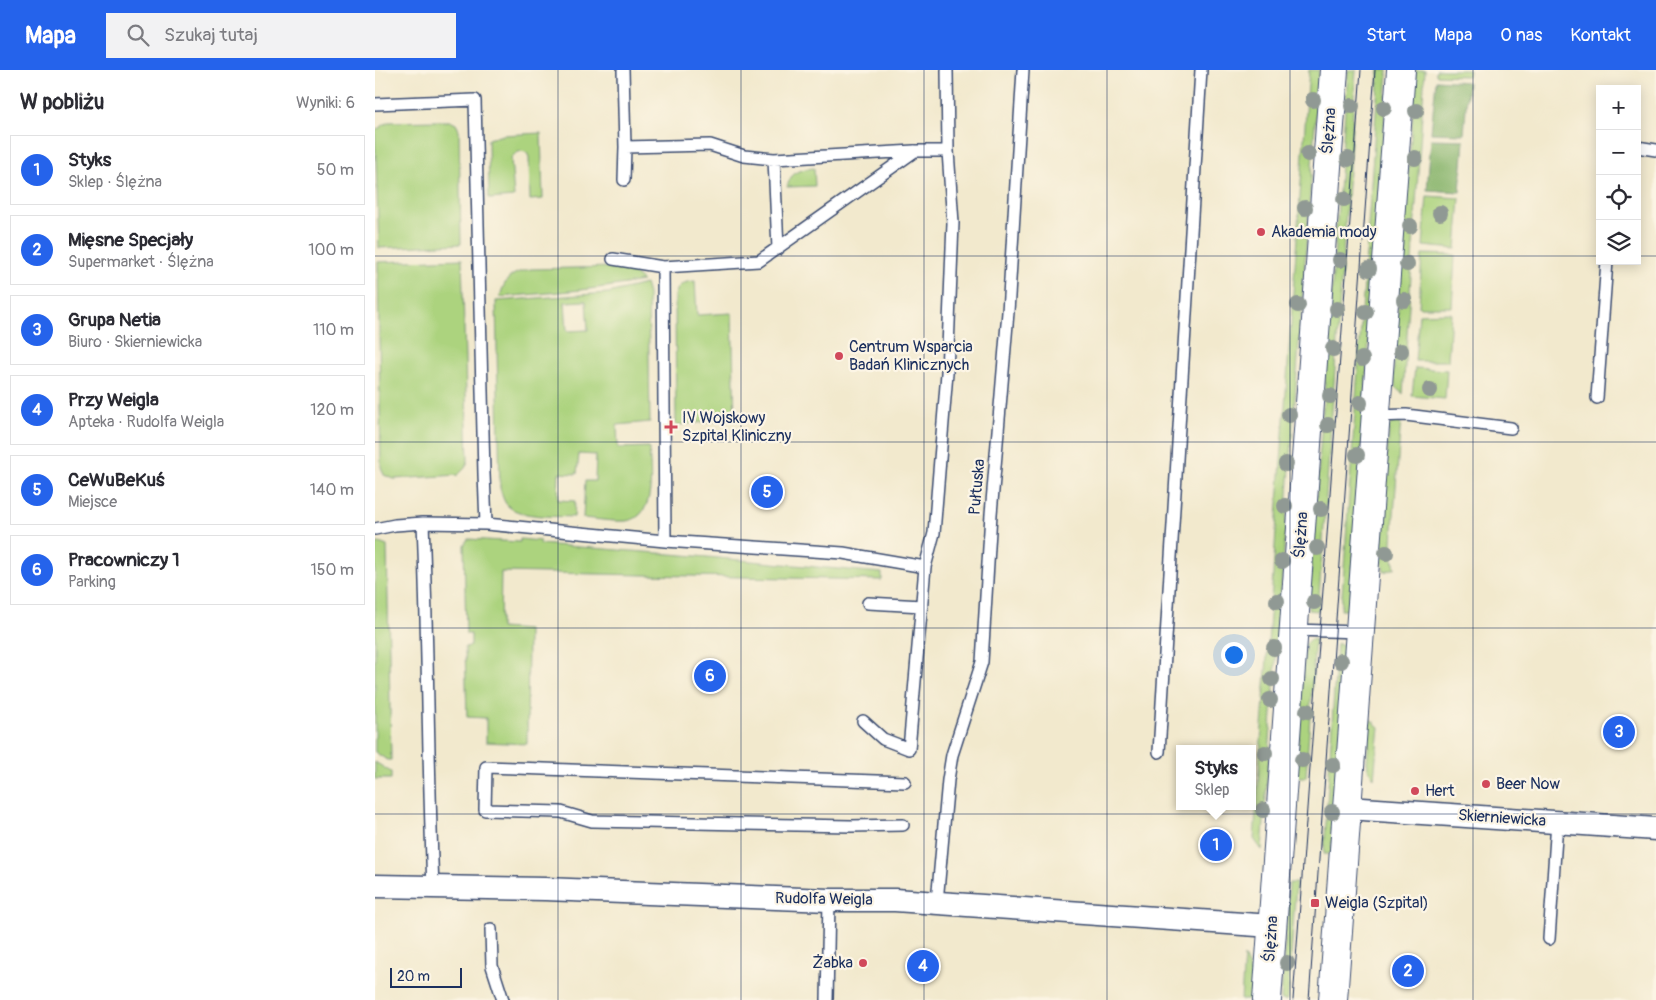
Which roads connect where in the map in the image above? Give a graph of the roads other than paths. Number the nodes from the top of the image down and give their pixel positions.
1 (623, 70) edge
2 (947, 70) edge
3 (1023, 70) edge
4 (1201, 70) edge
5 (1334, 70) edge
6 (1401, 70) edge
7 (375, 104) edge
8 (625, 147) junction
9 (1641, 148) edge
10 (1656, 150) edge
11 (915, 151) junction
12 (948, 151) junction
13 (774, 159) junction
14 (624, 180) dead end
15 (778, 249) junction
16 (613, 259) dead end
17 (1607, 265) edge
18 (663, 267) junction
19 (1597, 398) dead end
20 (1376, 416) junction
21 (1511, 428) dead end
22 (423, 523) junction
23 (486, 524) junction
24 (375, 529) edge
25 (665, 541) junction
26 (925, 567) junction
27 (868, 602) dead end
28 (922, 606) junction
29 (1294, 630) junction
30 (1361, 632) junction
31 (863, 721) dead end
32 (1159, 752) dead end
33 (905, 782) dead end
34 (1348, 808) junction
35 (1557, 822) junction
36 (903, 825) dead end
37 (1656, 829) edge
38 (375, 886) edge
39 (433, 887) junction
40 (829, 900) junction
41 (937, 902) junction
42 (1272, 926) junction
43 (491, 929) dead end
44 (1549, 939) dead end
45 (503, 1000) edge
46 (827, 1000) edge
47 (1267, 1000) edge
48 (1333, 1000) edge

1 - 8 lane
2 - 12 lane
3 - 41 lane, Pułtuska
4 - 32 lane
5 - 29 main road, Ślężna
6 - 20 main road
7 - 23 lane
8 - 13 lane
8 - 14 lane
9 - 10 lane
11 - 12 lane
11 - 13 lane
11 - 15 lane
12 - 26 lane
13 - 15 lane
15 - 18 lane
16 - 18 lane
17 - 19 lane
18 - 25 lane
20 - 21 lane
20 - 30 main road
22 - 23 lane
22 - 24 lane
22 - 39 lane
23 - 25 lane
25 - 26 lane
26 - 28 lane
27 - 28 lane
28 - 31 lane
29 - 30 lane
29 - 42 main road, Ślężna
30 - 34 main road
33 - 36 lane
34 - 35 street, Skierniewicka
34 - 48 main road
35 - 37 street, Skierniewicka
35 - 44 lane
38 - 39 street, Rudolfa Weigla
39 - 40 street, Rudolfa Weigla
40 - 41 street, Rudolfa Weigla
40 - 46 lane
41 - 42 street, Rudolfa Weigla
42 - 47 main road, Ślężna
43 - 45 lane

